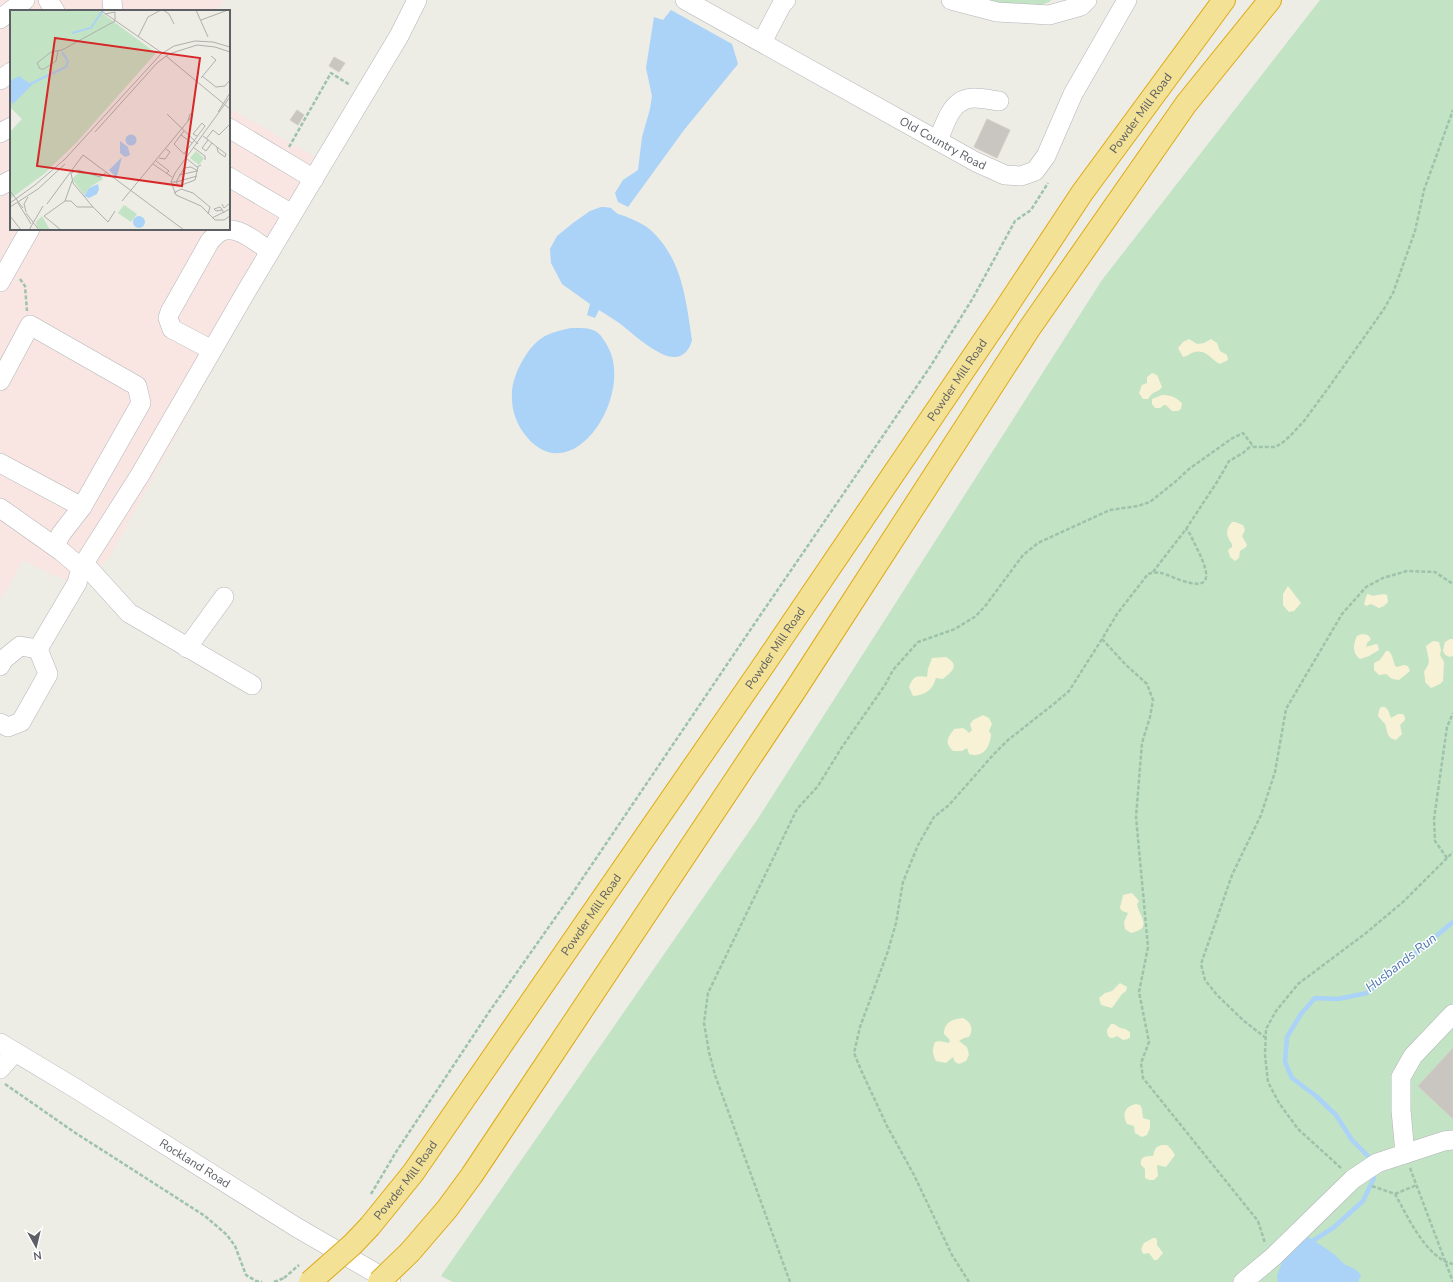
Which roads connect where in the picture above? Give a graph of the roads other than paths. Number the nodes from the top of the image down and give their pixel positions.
1 (25, 0) edge
2 (48, 0) edge
3 (112, 0) edge
4 (417, 0) edge
5 (685, 0) edge
6 (786, 0) edge
7 (951, 0) edge
8 (1087, 0) edge
9 (1127, 0) edge
10 (1224, 0) edge
11 (1270, 0) edge
12 (12, 10) edge
13 (54, 10) edge
14 (113, 10) edge
15 (10, 11) edge
16 (0, 19) edge
17 (762, 42) junction
18 (10, 73) edge
19 (0, 80) edge
20 (1000, 101) dead end
21 (10, 128) edge
22 (230, 129) edge
23 (0, 133) edge
24 (938, 141) junction
25 (230, 178) edge
26 (314, 179) junction
27 (10, 181) edge
28 (0, 186) edge
29 (292, 214) junction
30 (29, 230) edge
31 (270, 251) junction
32 (0, 282) edge
33 (212, 350) junction
34 (0, 380) edge
35 (0, 463) edge
36 (82, 507) junction
37 (0, 508) edge
38 (55, 546) junction
39 (81, 568) junction
40 (224, 597) dead end
41 (187, 648) junction
42 (38, 649) junction
43 (0, 666) edge
44 (252, 686) dead end
45 (0, 723) edge
46 (1453, 1014) edge
47 (8, 1048) edge
48 (0, 1068) edge
49 (1453, 1140) edge
50 (1397, 1156) junction
51 (310, 1282) edge
52 (379, 1282) edge
53 (391, 1282) edge
54 (1243, 1282) edge

1 - 12 street
2 - 13 street
3 - 14 street
4 - 26 street
5 - 17 street, Old Country Road
6 - 17 street
7 - 8 street
9 - 24 street, Old Country Road
10 - 51 highway, Powder Mill Road, bridge
11 - 52 highway, bridge
15 - 16 street
17 - 24 street, Old Country Road
18 - 19 street
20 - 24 street
21 - 23 street
22 - 26 street
25 - 29 street
26 - 29 street
27 - 28 street
29 - 31 street
30 - 32 street
31 - 33 street
31 - 33 street
33 - 39 street
34 - 36 street
35 - 36 street
36 - 38 street
37 - 38 street
38 - 39 street
39 - 41 street
39 - 42 street
40 - 41 street
41 - 44 street
42 - 43 street
42 - 45 street
46 - 50 street
47 - 48 street
47 - 53 street, Rockland Road
49 - 50 street
50 - 54 street

